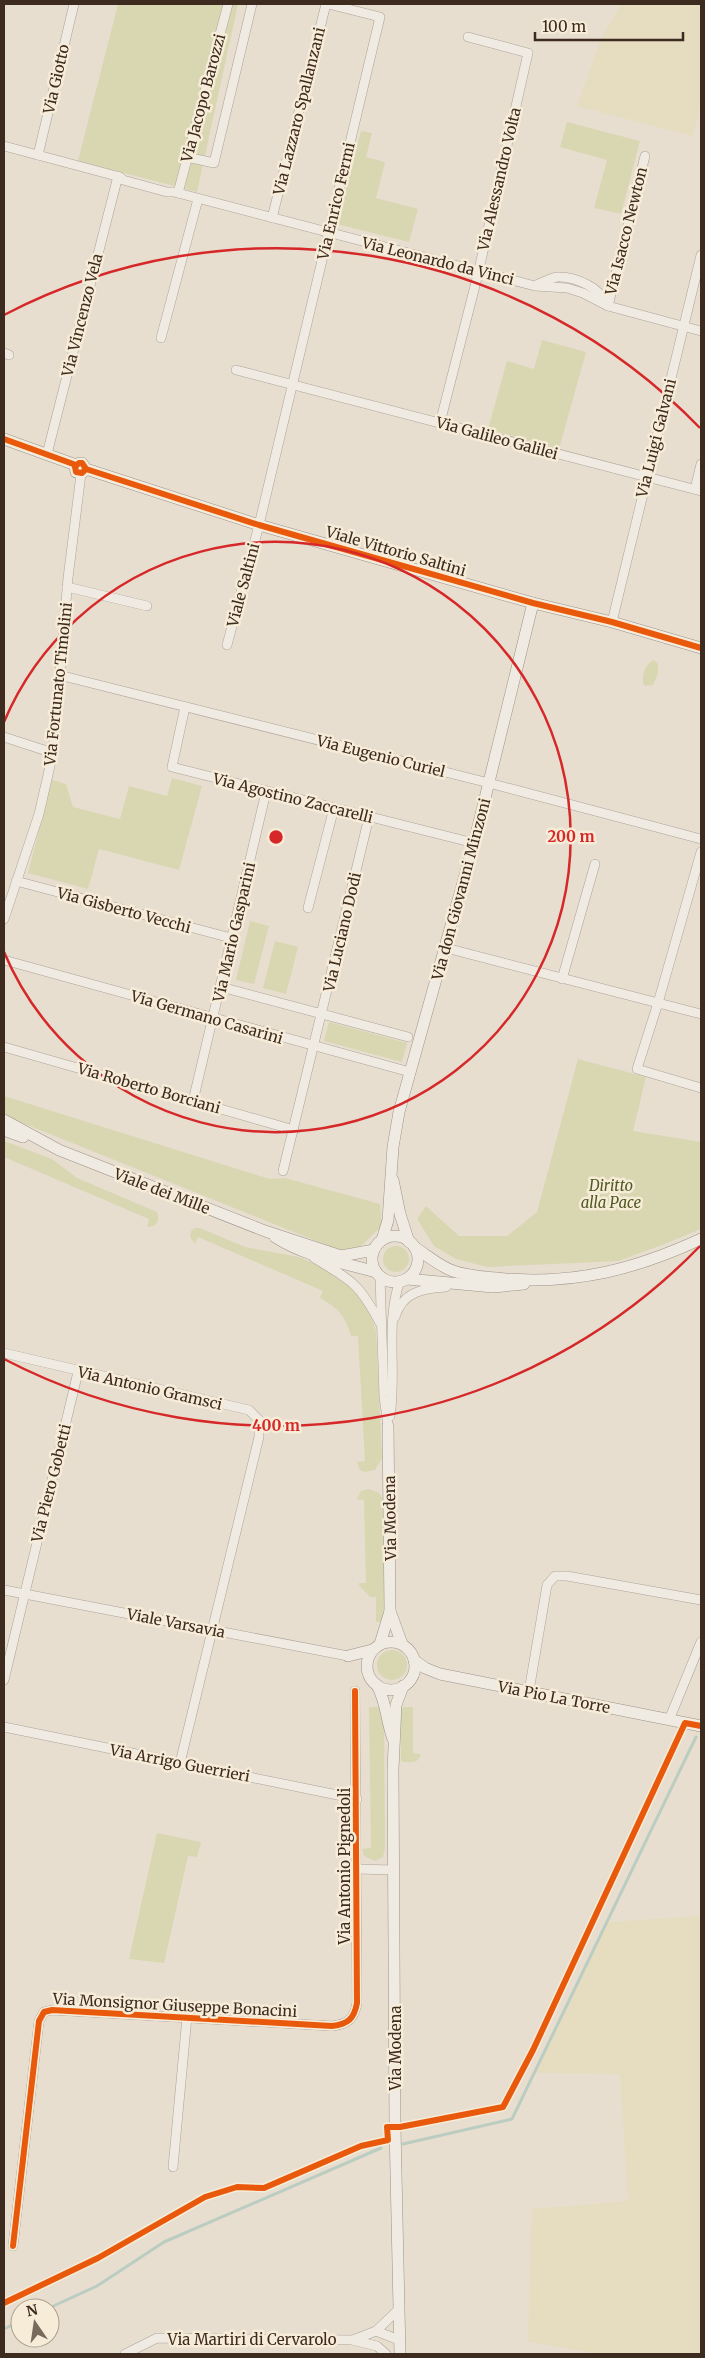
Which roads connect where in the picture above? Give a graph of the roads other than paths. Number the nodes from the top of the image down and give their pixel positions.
1 (74, 4) edge
2 (228, 4) edge
3 (252, 4) edge
4 (327, 4) edge
5 (380, 17) joint
6 (468, 37) dead end
7 (4, 146) edge
8 (38, 155) junction
9 (645, 156) dead end
10 (187, 157) junction
11 (119, 177) junction
12 (176, 192) junction
13 (198, 199) junction
14 (272, 218) junction
15 (329, 233) junction
16 (701, 255) edge
17 (478, 271) junction
18 (608, 306) junction
19 (684, 326) junction
20 (701, 331) edge
21 (161, 338) dead end
22 (236, 370) dead end
23 (292, 385) junction
24 (440, 423) junction
25 (4, 439) edge
26 (47, 454) junction
27 (701, 464) edge
28 (81, 469) junction
29 (646, 478) junction
30 (698, 490) edge
31 (259, 525) junction
32 (67, 586) junction
33 (533, 603) junction
34 (147, 606) dead end
35 (612, 622) junction
36 (227, 645) dead end
37 (701, 648) edge
38 (59, 675) junction
39 (185, 707) junction
40 (4, 737) edge
41 (53, 753) junction
42 (489, 783) junction
43 (266, 792) junction
44 (334, 808) junction
45 (369, 817) junction
46 (701, 839) edge
47 (474, 843) junction
48 (701, 852) edge
49 (595, 864) dead end
50 (16, 881) junction
51 (308, 908) dead end
52 (4, 919) edge
53 (231, 938) junction
54 (446, 948) junction
55 (4, 960) edge
56 (562, 979) junction
57 (221, 987) junction
58 (658, 1003) junction
59 (323, 1013) junction
60 (701, 1014) edge
61 (214, 1019) junction
62 (408, 1036) dead end
63 (4, 1047) edge
64 (314, 1047) junction
65 (410, 1072) junction
66 (701, 1088) edge
67 (193, 1101) junction
68 (4, 1120) edge
69 (4, 1130) edge
70 (294, 1130) junction
71 (60, 1150) junction
72 (283, 1171) dead end
73 (392, 1174) junction
74 (265, 1231) junction
75 (701, 1239) edge
76 (382, 1240) junction
77 (412, 1244) junction
78 (374, 1250) junction
79 (303, 1252) junction
80 (378, 1274) junction
81 (403, 1280) junction
82 (539, 1281) junction
83 (476, 1286) junction
84 (393, 1324) junction
85 (381, 1326) junction
86 (4, 1353) edge
87 (78, 1372) junction
88 (388, 1426) junction
89 (4, 1590) edge
90 (24, 1594) junction
91 (701, 1600) edge
92 (390, 1611) junction
93 (211, 1629) junction
94 (701, 1642) edge
95 (402, 1644) junction
96 (376, 1647) junction
97 (348, 1656) junction
98 (414, 1660) junction
99 (367, 1670) junction
100 (440, 1674) junction
101 (4, 1680) edge
102 (406, 1684) junction
103 (377, 1685) junction
104 (355, 1691) dead end
105 (529, 1691) junction
106 (668, 1720) junction
107 (701, 1726) edge
108 (4, 1727) edge
109 (393, 1741) junction
110 (180, 1763) junction
111 (357, 1799) junction
112 (357, 1869) junction
113 (393, 1870) junction
114 (187, 2018) junction
115 (332, 2026) joint
116 (173, 2167) dead end
117 (12, 2246) dead end
118 (399, 2309) junction
119 (376, 2331) junction
120 (352, 2340) junction
121 (400, 2340) junction
122 (377, 2346) junction
123 (125, 2354) edge
124 (386, 2354) edge
125 (400, 2354) edge

1 - 8 street, Via Giotto
2 - 10 street, Via Jacopo Barozzi
3 - 10 street
4 - 5 street, Via Lazzaro Spallanzani
4 - 14 street, Via Lazzaro Spallanzani
5 - 15 street, Via Enrico Fermi
6 - 17 street, Via Alessandro Volta
7 - 8 street, Via Leonardo da Vinci
8 - 11 street, Via Leonardo da Vinci
9 - 18 street, Via Isacco Newton
10 - 12 street, Via Jacopo Barozzi
11 - 12 street, Via Leonardo da Vinci
11 - 26 street, Via Vincenzo Vela
12 - 13 street, Via Leonardo da Vinci
13 - 14 street, Via Leonardo da Vinci
13 - 21 street
14 - 15 street, Via Leonardo da Vinci
15 - 17 street, Via Leonardo da Vinci
15 - 23 street, Via Enrico Fermi
16 - 19 street, Via Luigi Galvani
17 - 18 street, Via Leonardo da Vinci
17 - 24 street, Via Alessandro Volta
18 - 19 street
19 - 20 street
19 - 29 street, Via Luigi Galvani
22 - 23 street
23 - 24 street, Via Galileo Galilei
23 - 31 street, Via Enrico Fermi
24 - 29 street, Via Galileo Galilei
25 - 26 street, Viale Vittorio Saltini
26 - 28 street, Viale Vittorio Saltini
27 - 30 street
28 - 31 street, Viale Vittorio Saltini
28 - 32 street, Via Fortunato Timolini
29 - 30 street, Via Galileo Galilei
29 - 35 street, Via Luigi Galvani
31 - 33 street, Viale Vittorio Saltini
31 - 36 street, Viale Saltini
32 - 34 street
32 - 38 street, Via Fortunato Timolini
33 - 35 street, Viale Vittorio Saltini
33 - 42 street, Via don Giovanni Minzoni
35 - 37 street, Viale Vittorio Saltini
38 - 39 street, Via Eugenio Curiel
38 - 41 street, Via Fortunato Timolini
39 - 42 street, Via Eugenio Curiel
39 - 43 street, Via Agostino Zaccarelli
40 - 41 street
41 - 50 street, Via Fortunato Timolini
42 - 46 street, Via Eugenio Curiel
42 - 47 street, Via don Giovanni Minzoni
43 - 44 street, Via Agostino Zaccarelli
43 - 53 street, Via Mario Gasparini
44 - 45 street, Via Agostino Zaccarelli
44 - 51 street
45 - 47 street, Via Agostino Zaccarelli
45 - 59 street, Via Luciano Dodi
47 - 54 street, Via don Giovanni Minzoni
48 - 58 street
49 - 56 street
50 - 52 street, Via Fortunato Timolini
50 - 53 street, Via Gisberto Vecchi
53 - 57 street, Via Mario Gasparini
54 - 56 street
54 - 65 street, Via don Giovanni Minzoni
55 - 61 street, Via Germano Casarini
56 - 58 street
57 - 59 street
57 - 61 street, Via Mario Gasparini
58 - 60 street
58 - 66 street
59 - 62 street
59 - 64 street, Via Luciano Dodi
61 - 64 street, Via Germano Casarini
61 - 67 street, Via Mario Gasparini
63 - 67 street, Via Roberto Borciani
64 - 65 street, Via Germano Casarini
64 - 70 street, Via Luciano Dodi
65 - 73 street, Via don Giovanni Minzoni
67 - 70 street, Via Roberto Borciani
68 - 71 street, Viale dei Mille
69 - 71 street, Viale dei Mille
70 - 72 street, Via Luciano Dodi
71 - 74 street, Viale dei Mille
73 - 76 street, Via don Giovanni Minzoni
73 - 77 street, Via don Giovanni Minzoni
74 - 78 street, Viale dei Mille
74 - 79 street, Viale dei Mille
75 - 82 street
76 - 77 street
76 - 78 street
77 - 81 street
77 - 82 street
78 - 80 street
79 - 80 street, Viale dei Mille
79 - 85 street, Viale dei Mille
80 - 81 street, Viale dei Mille
80 - 85 street, Via Modena
81 - 83 street, Viale dei Mille
81 - 84 street, Via Modena
82 - 83 street, Viale dei Mille
83 - 84 street, Via Modena
84 - 88 street, Via Modena
85 - 88 street, Via Modena
86 - 87 street, Via Antonio Gramsci
87 - 90 street, Via Piero Gobetti
87 - 93 street, Via Antonio Gramsci
88 - 92 street, Via Modena
89 - 90 street, Viale Varsavia
90 - 93 street, Viale Varsavia
90 - 101 street, Via Piero Gobetti
91 - 105 street
92 - 95 street, Via Modena
92 - 96 street, Via Modena
93 - 97 street, Viale Varsavia
93 - 110 street, Via Antonio Gramsci
94 - 106 street
95 - 96 street
95 - 98 street
96 - 97 street, Viale Varsavia
96 - 99 street
97 - 99 street, Viale Varsavia
98 - 100 street, Via Pio La Torre
98 - 102 street
99 - 103 street
100 - 102 street, Via Pio La Torre
100 - 105 street, Via Pio La Torre
102 - 103 street
102 - 109 street, Via Modena
103 - 109 street, Via Modena
104 - 111 street, Via Antonio Pignedoli
105 - 106 street, Via Pio La Torre
106 - 107 street, Via Pio La Torre
108 - 110 street, Via Arrigo Guerrieri
109 - 113 street, Via Modena
110 - 111 street, Via Arrigo Guerrieri
111 - 112 street, Via Antonio Pignedoli
112 - 113 street, Via Antonio Pignedoli
112 - 115 street, Via Antonio Pignedoli
113 - 118 street, Via Modena
114 - 115 street, Via Monsignor Giuseppe Bonacini
114 - 116 street, Via Monsignor Giuseppe Bonacini
114 - 117 street, Via Monsignor Giuseppe Bonacini
118 - 119 street, Via Martiri di Cervarolo
118 - 121 street, Via Modena
119 - 120 street, Via Martiri di Cervarolo
119 - 121 street
120 - 122 street, Via Martiri di Cervarolo
120 - 123 street, Via Martiri di Cervarolo
121 - 122 street, Via Martiri di Cervarolo
121 - 125 street, Via Modena
122 - 124 street, Via Martiri di Cervarolo

